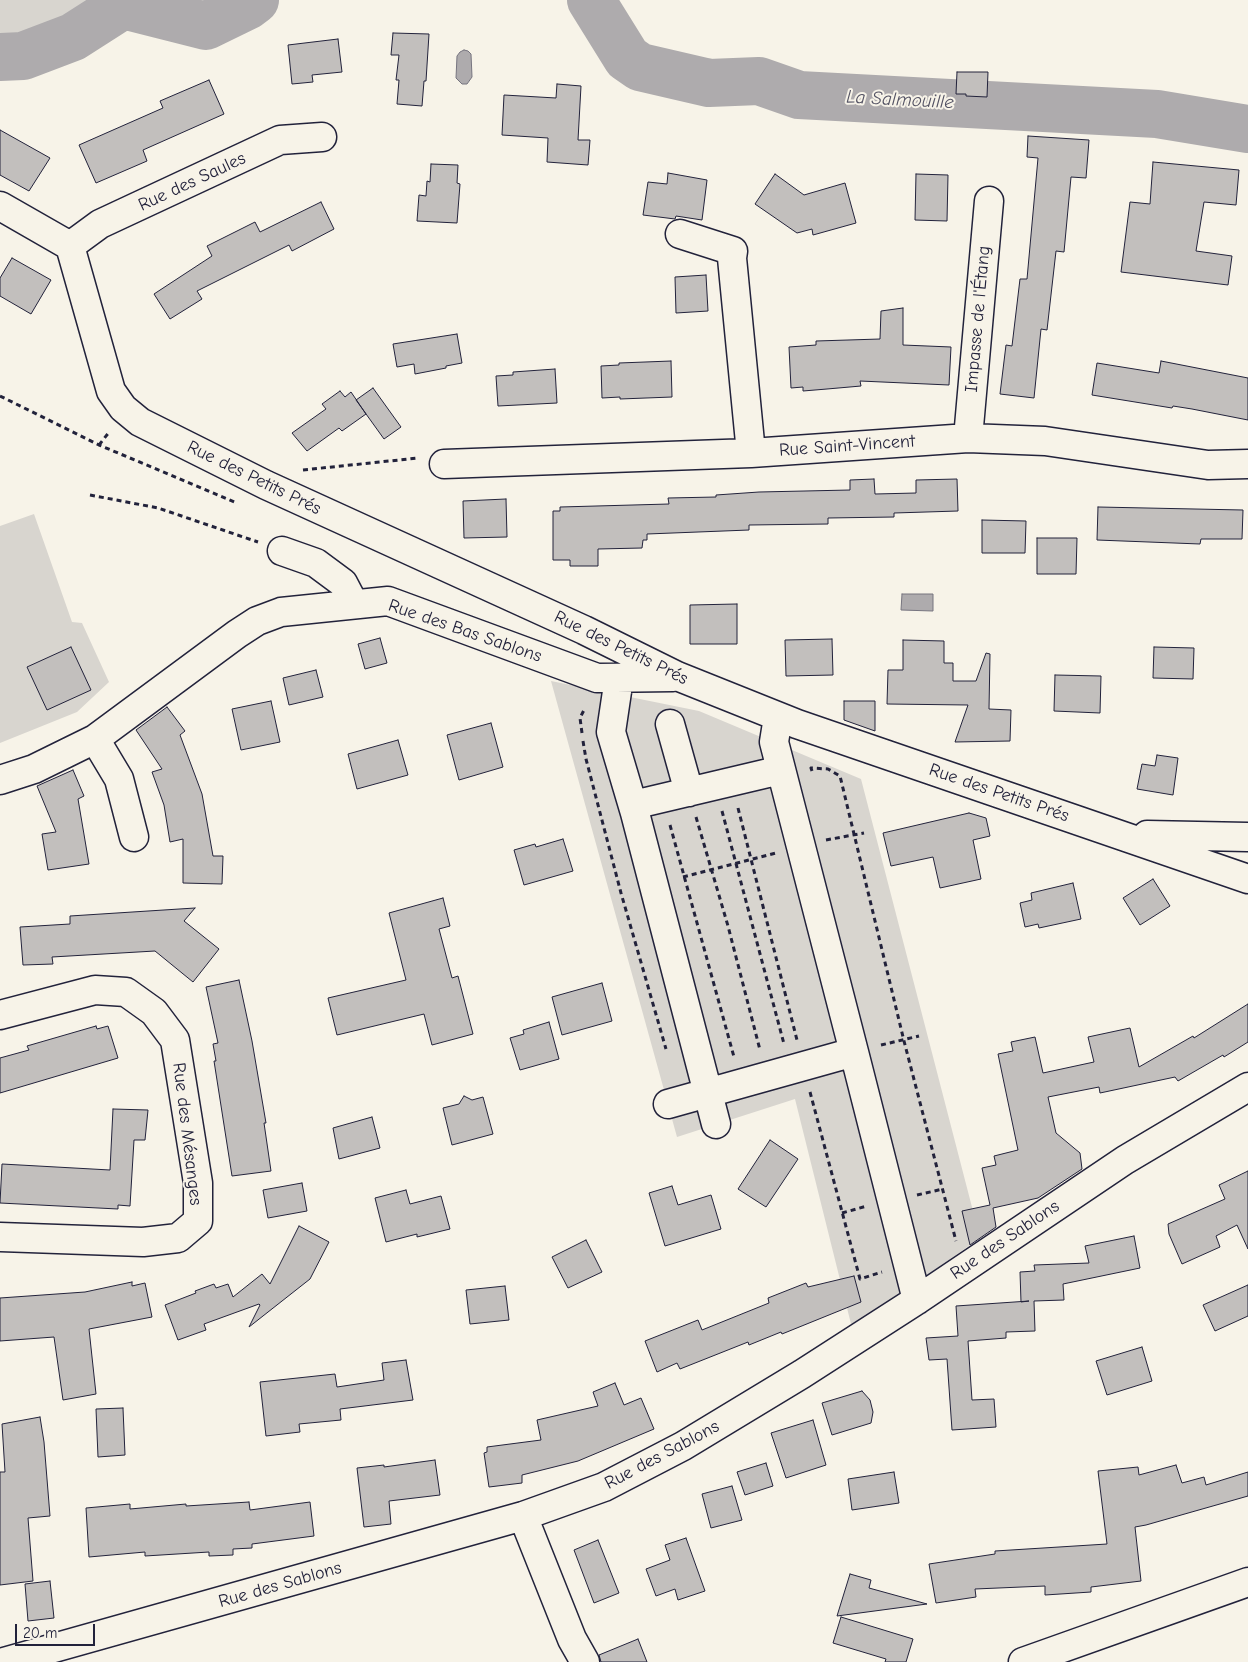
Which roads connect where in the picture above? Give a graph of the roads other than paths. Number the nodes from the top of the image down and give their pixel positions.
1 (322, 137) dead end
2 (988, 201) dead end
3 (0, 206) edge
4 (680, 234) dead end
5 (70, 246) junction
6 (968, 438) junction
7 (751, 452) junction
8 (444, 464) road end
9 (1248, 464) edge
10 (282, 551) road end
11 (354, 604) junction
12 (677, 676) junction
13 (619, 678) junction
14 (778, 717) junction
15 (670, 724) dead end
16 (96, 739) junction
17 (781, 770) junction
18 (0, 780) edge
19 (702, 789) junction
20 (633, 806) junction
21 (1122, 835) junction
22 (134, 837) dead end
23 (1248, 837) edge
24 (1248, 879) edge
25 (0, 1015) edge
26 (854, 1052) junction
27 (1248, 1087) edge
28 (707, 1094) junction
29 (668, 1104) dead end
30 (716, 1124) dead end
31 (0, 1236) edge
32 (917, 1300) junction
33 (523, 1516) junction
34 (1248, 1582) edge
35 (4, 1662) edge
36 (585, 1662) edge
37 (1023, 1662) edge

1 - 5 street, Rue des Saules
2 - 6 street, Impasse de l'Étang
3 - 5 street
4 - 7 street
5 - 12 street, Rue des Petits Prés
6 - 7 street, Rue Saint-Vincent
6 - 9 street, Rue Saint-Vincent
7 - 8 street, Rue Saint-Vincent
10 - 11 street
11 - 13 street, Rue des Bas Sablons
11 - 16 street, Rue des Bas Sablons
12 - 13 street, Rue des Bas Sablons
12 - 14 street, Rue des Petits Prés
13 - 20 street
14 - 17 street
14 - 21 street, Rue des Petits Prés
15 - 19 street
16 - 18 street, Rue des Bas Sablons
16 - 22 street
17 - 19 street
17 - 26 street
19 - 20 street
20 - 28 street
21 - 23 street, Rue des Petits Prés
21 - 24 street, Rue des Petits Prés
25 - 31 street, Rue des Mésanges
26 - 28 street
26 - 32 street
27 - 32 street, Rue des Sablons
28 - 29 street
28 - 30 street
32 - 33 street, Rue des Sablons
33 - 35 street, Rue des Sablons
33 - 36 street
34 - 37 street

